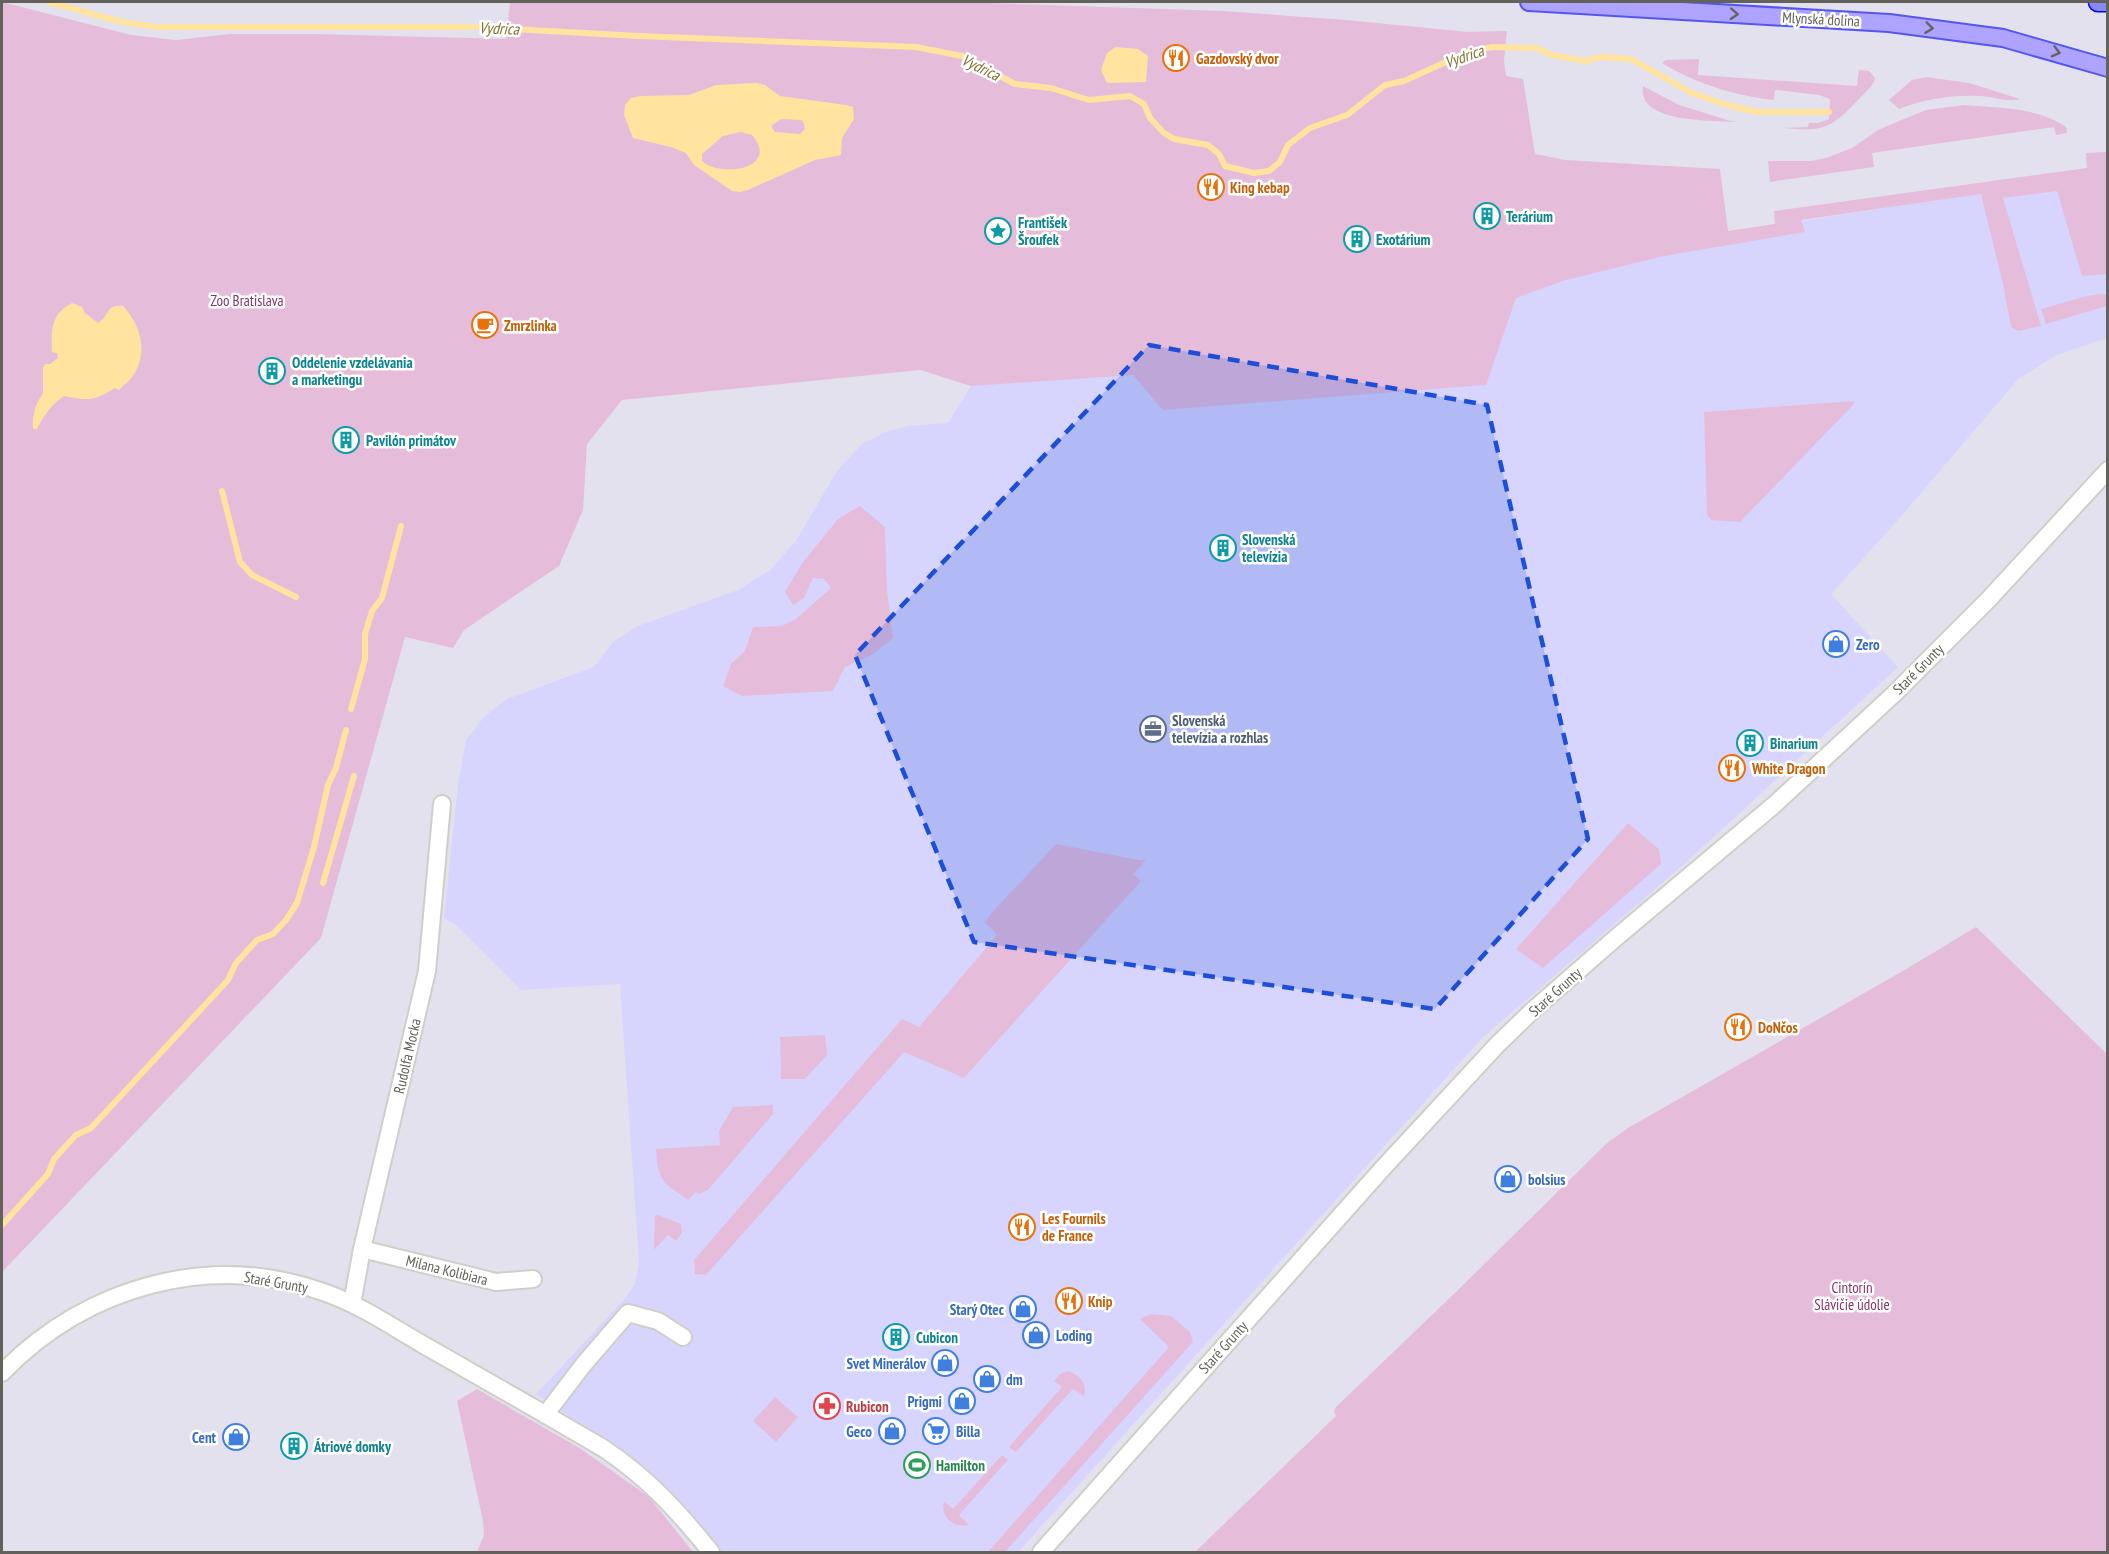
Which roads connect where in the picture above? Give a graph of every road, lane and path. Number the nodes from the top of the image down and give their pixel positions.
1 (1529, 2) edge
2 (2098, 2) edge
3 (2108, 2) edge
4 (2108, 68) edge
5 (2108, 470) edge
6 (442, 804) dead end
7 (362, 1249) junction
8 (533, 1279) dead end
9 (352, 1304) junction
10 (683, 1336) dead end
11 (2, 1372) edge
12 (545, 1415) junction
13 (711, 1552) edge
14 (1041, 1552) edge

1 -> 4 main road, Mlynská dolina
2 - 3 highway
5 - 14 street, Staré Grunty
6 - 7 street, Rudolfa Mocka
7 - 8 street, Milana Kolibiara
7 - 9 street, Rudolfa Mocka
9 - 11 street, Staré Grunty
9 - 12 street, Staré Grunty
10 - 12 street
12 - 13 street, Staré Grunty

